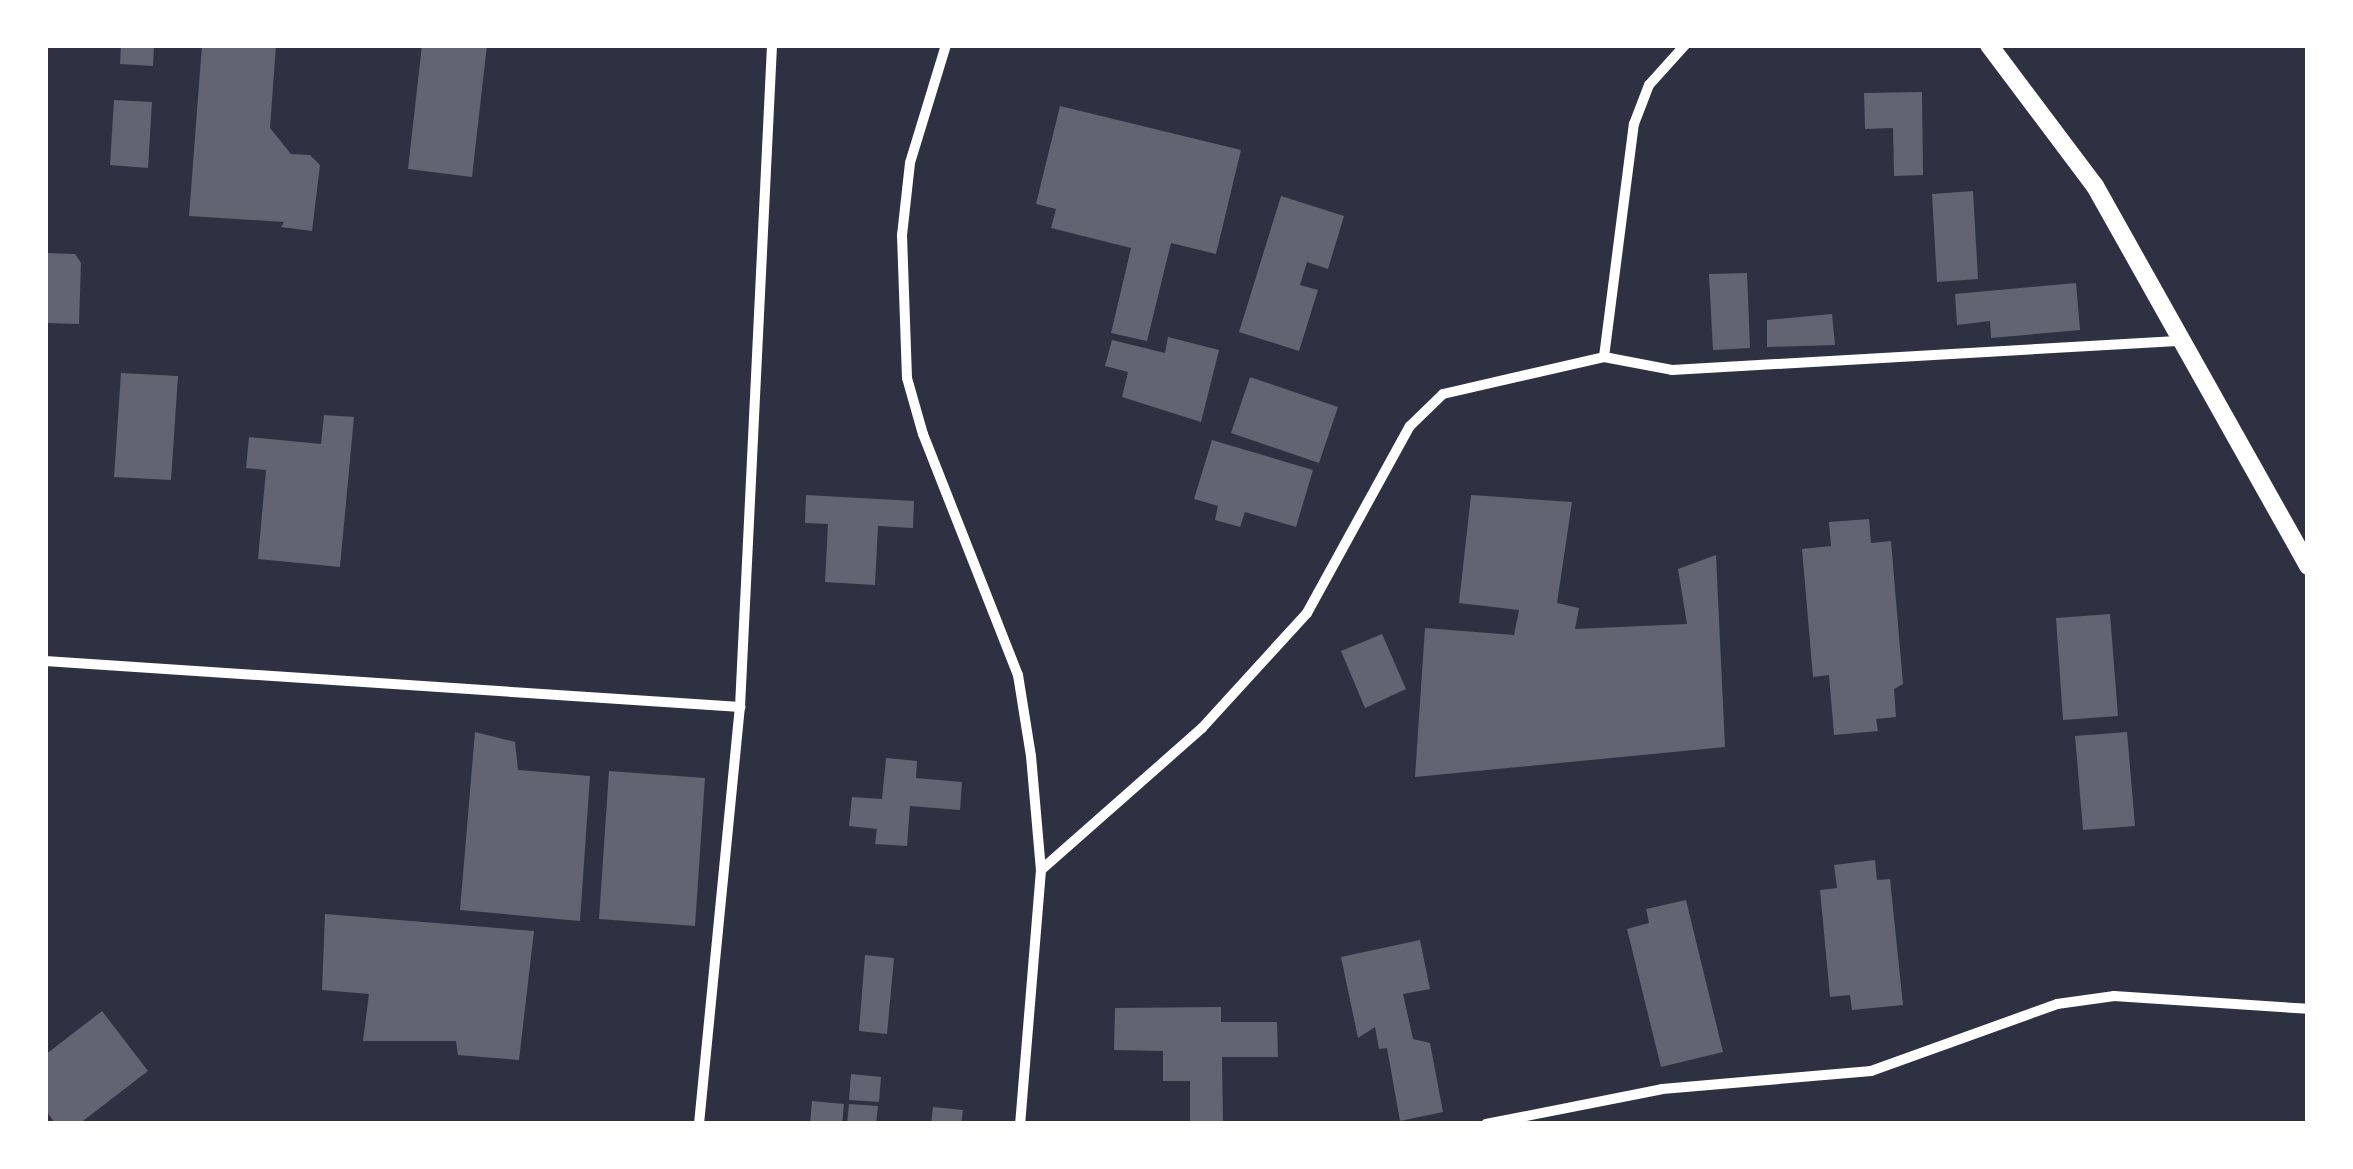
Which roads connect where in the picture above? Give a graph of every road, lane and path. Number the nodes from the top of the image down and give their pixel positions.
1 (772, 45) edge
2 (946, 45) edge
3 (1685, 45) edge
4 (1989, 45) edge
5 (2177, 341) junction
6 (1604, 356) junction
7 (2308, 566) edge
8 (45, 660) edge
9 (740, 706) junction
10 (1041, 870) junction
11 (2308, 1008) edge
12 (700, 1124) edge
13 (1020, 1124) edge
14 (1486, 1124) edge

1 - 9 street
2 - 10 street
3 - 6 street
4 - 5 street
5 - 6 street
5 - 7 street
6 - 10 street
8 - 9 street
9 - 12 street
10 - 13 street
11 - 14 street

